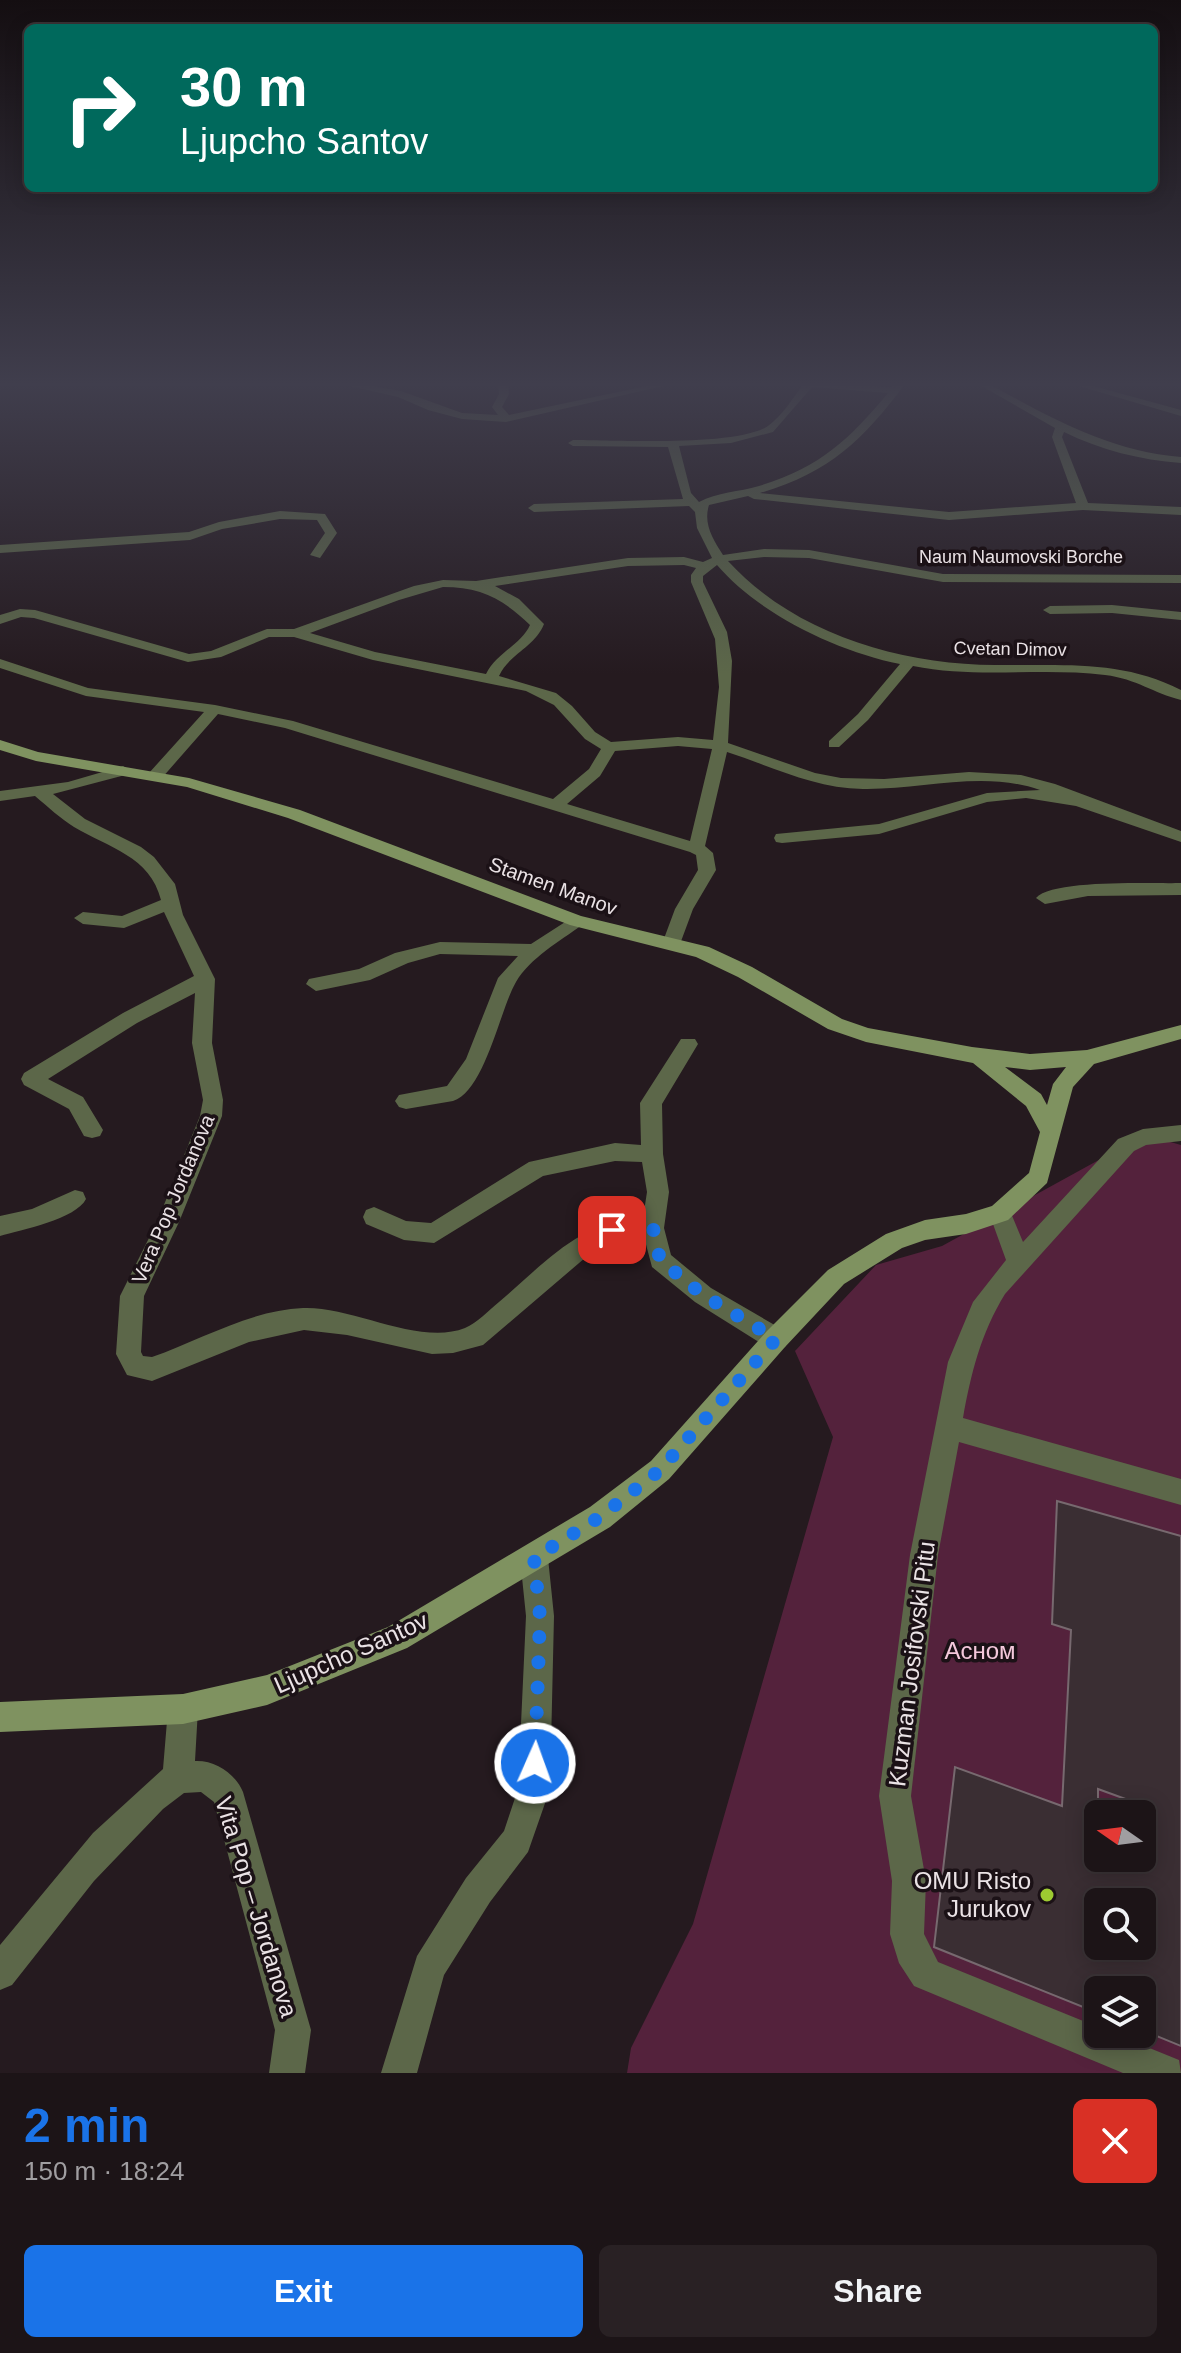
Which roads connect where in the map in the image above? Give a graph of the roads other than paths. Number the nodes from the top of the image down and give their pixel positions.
1 (682, 481) edge
2 (787, 481) edge
3 (1073, 481) edge
4 (738, 494) junction
5 (695, 506) junction
6 (1083, 506) junction
7 (534, 508) dead end
8 (1181, 511) edge
9 (0, 549) edge
10 (316, 555) dead end
11 (719, 559) junction
12 (703, 566) junction
13 (1181, 579) edge
14 (476, 585) junction
15 (1050, 610) dead end
16 (1181, 616) edge
17 (0, 620) edge
18 (295, 633) junction
19 (909, 662) junction
20 (0, 663) edge
21 (491, 679) junction
22 (1181, 696) edge
23 (215, 709) junction
24 (834, 744) dead end
25 (0, 745) edge
26 (718, 745) junction
27 (609, 747) junction
28 (123, 771) junction
29 (155, 776) junction
30 (41, 793) junction
31 (0, 796) edge
32 (1086, 803) junction
33 (554, 806) junction
34 (1181, 837) edge
35 (782, 838) dead end
36 (696, 848) junction
37 (1181, 889) edge
38 (1045, 898) dead end
39 (171, 903) junction
40 (83, 918) dead end
41 (576, 921) junction
42 (671, 944) junction
43 (535, 950) junction
44 (205, 979) junction
45 (316, 984) dead end
46 (1181, 1032) edge
47 (688, 1044) dead end
48 (972, 1055) junction
49 (1087, 1058) junction
50 (406, 1101) dead end
51 (92, 1130) dead end
52 (1051, 1132) junction
53 (1181, 1133) edge
54 (652, 1154) junction
55 (75, 1199) dead end
56 (1000, 1213) junction
57 (374, 1217) dead end
58 (0, 1226) edge
59 (653, 1228) junction
60 (1019, 1263) junction
61 (776, 1339) junction
62 (951, 1427) junction
63 (1181, 1492) edge
64 (534, 1558) junction
65 (183, 1709) junction
66 (0, 1717) edge
67 (178, 1777) junction
68 (0, 1973) edge
69 (287, 2073) edge
70 (399, 2073) edge
71 (1166, 2073) edge

1 - 5 street
2 - 4 street
3 - 6 street
4 - 5 street
4 - 6 street
5 - 7 street
5 - 11 street
6 - 8 street
9 - 10 street
11 - 12 street, Naum Naumovski Borche
11 - 13 street, Naum Naumovski Borche
11 - 19 street, Cvetan Dimov
12 - 14 street
12 - 26 street
14 - 18 street
14 - 21 street
15 - 16 street
17 - 18 street
18 - 21 street
19 - 22 street, Cvetan Dimov
19 - 24 street
20 - 23 street
21 - 27 street
23 - 29 street
23 - 33 street
25 - 28 street, Stamen Manov
26 - 27 street
26 - 32 street
26 - 36 street
27 - 33 street
28 - 29 street, Stamen Manov
28 - 30 street
29 - 41 street, Stamen Manov
30 - 31 street
30 - 39 street, Vera Pop Jordanova
32 - 34 street
32 - 35 street
33 - 36 street
36 - 42 street
37 - 38 street
39 - 40 street
39 - 44 street, Vera Pop Jordanova
41 - 42 street, Stamen Manov
41 - 43 street
42 - 48 street, Stamen Manov
43 - 45 street
43 - 50 street
44 - 51 street
44 - 59 street, Vera Pop Jordanova
46 - 49 street, Stamen Manov
47 - 54 street
48 - 49 street, Stamen Manov
48 - 52 street
49 - 52 street, Ljupcho Santov
52 - 56 street, Ljupcho Santov
53 - 60 street, Kuzman Josifovski Pitu
54 - 57 street
54 - 59 street
55 - 58 street
56 - 60 street
56 - 61 street, Ljupcho Santov
59 - 61 street
60 - 62 street, Kuzman Josifovski Pitu
61 - 64 street, Ljupcho Santov
62 - 63 street
62 - 71 street, Kuzman Josifovski Pitu
64 - 65 street, Ljupcho Santov
64 - 70 street
65 - 66 street, Ljupcho Santov
65 - 67 street
67 - 68 street
67 - 69 street, Vita Pop – Jordanova

